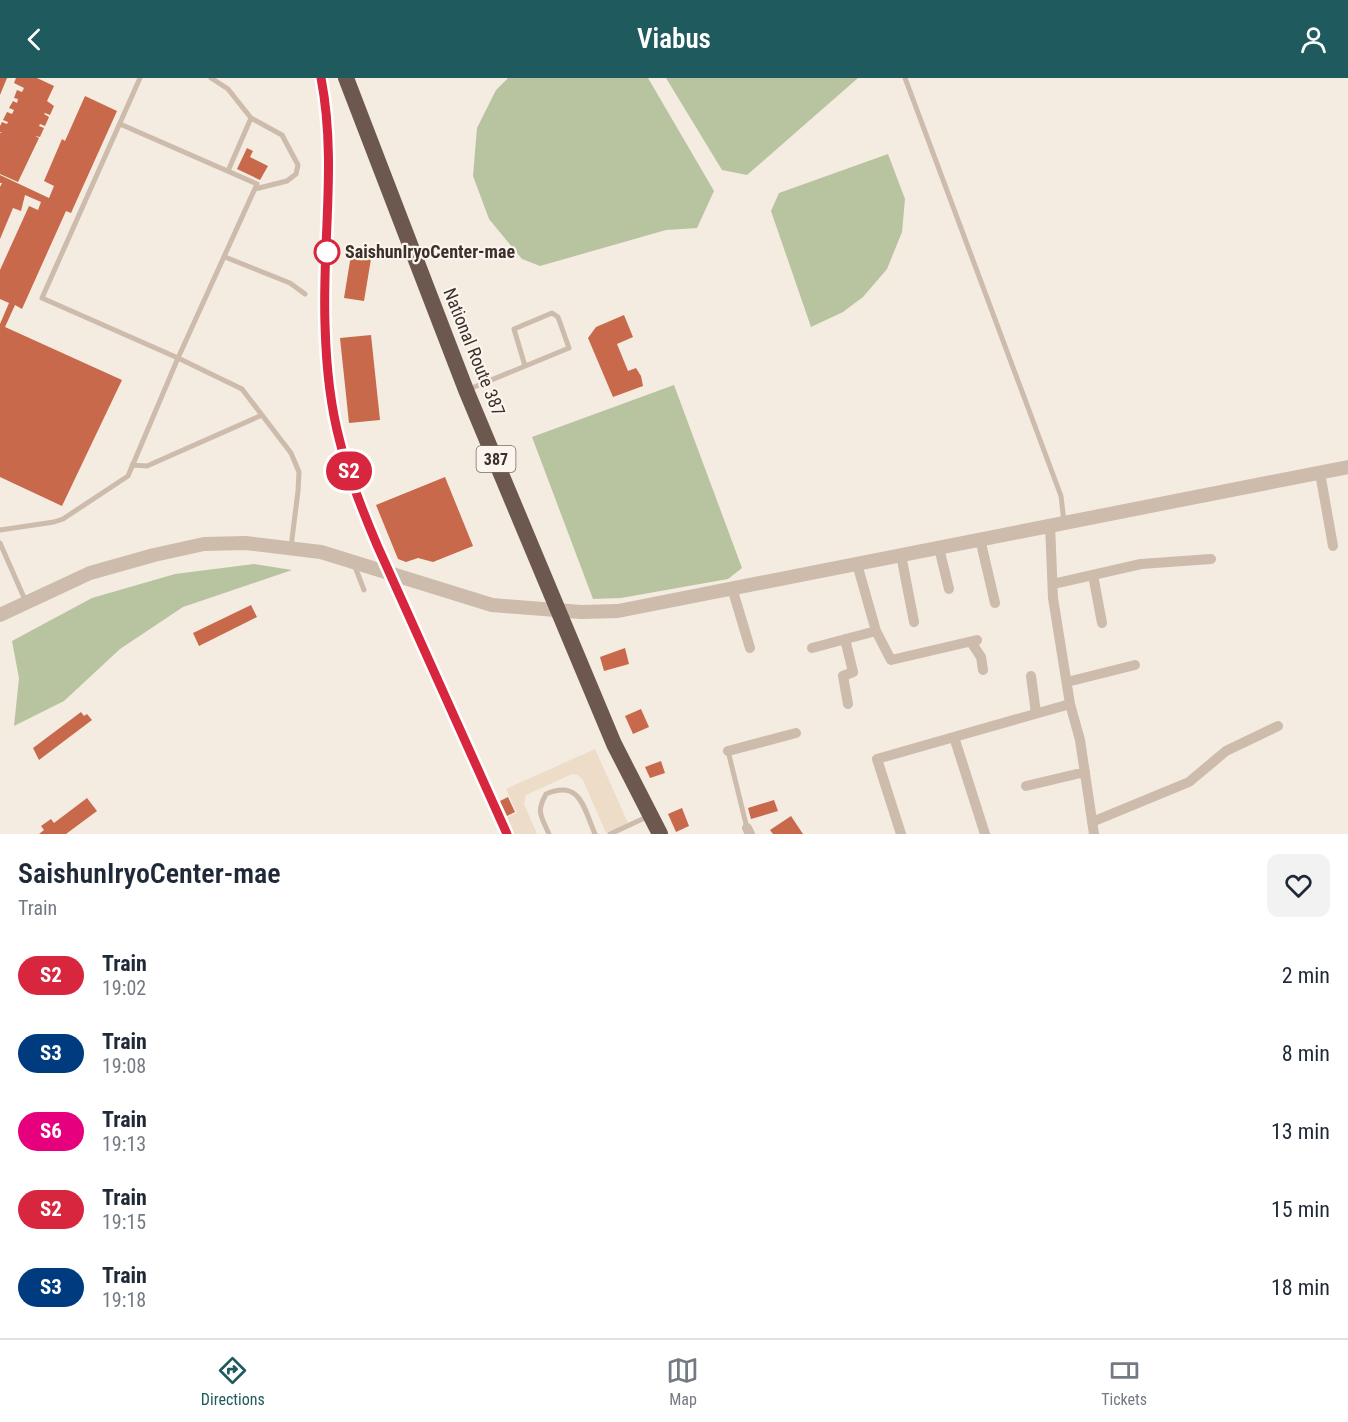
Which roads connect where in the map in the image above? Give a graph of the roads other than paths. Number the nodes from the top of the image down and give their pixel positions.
1 (140, 78) edge
2 (211, 78) edge
3 (346, 78) edge
4 (905, 78) edge
5 (251, 118) junction
6 (120, 124) junction
7 (228, 171) junction
8 (255, 189) junction
9 (225, 257) junction
10 (305, 294) dead end
11 (178, 358) junction
12 (525, 366) junction
13 (466, 390) junction
14 (262, 415) junction
15 (132, 465) junction
16 (1348, 467) edge
17 (1320, 472) junction
18 (1057, 523) junction
19 (0, 530) edge
20 (980, 539) junction
21 (0, 543) edge
22 (1333, 546) dead end
23 (291, 547) junction
24 (939, 548) junction
25 (901, 555) junction
26 (1211, 559) dead end
27 (353, 562) junction
28 (857, 564) junction
29 (1093, 575) junction
30 (1053, 584) junction
31 (732, 588) junction
32 (949, 589) dead end
33 (364, 590) dead end
34 (27, 602) junction
35 (995, 603) dead end
36 (558, 610) junction
37 (0, 615) edge
38 (914, 622) dead end
39 (1102, 623) dead end
40 (876, 631) junction
41 (845, 639) junction
42 (750, 648) dead end
43 (812, 648) dead end
44 (1135, 664) dead end
45 (983, 670) dead end
46 (1031, 676) dead end
47 (1067, 682) junction
48 (848, 704) dead end
49 (1070, 704) junction
50 (1036, 713) junction
51 (1278, 726) dead end
52 (796, 733) dead end
53 (954, 737) junction
54 (728, 751) joint
55 (1085, 772) junction
56 (1026, 786) dead end
57 (654, 828) edge
58 (1093, 828) edge
59 (748, 831) edge
60 (549, 834) edge
61 (595, 834) edge
62 (610, 834) edge
63 (901, 834) edge
64 (986, 834) edge

1 - 6 lane
2 - 5 lane
3 - 13 highway, National Route 387 / 387
4 - 18 lane
5 - 7 lane
5 - 8 lane
6 - 7 lane
6 - 11 lane
7 - 8 lane
8 - 9 lane
9 - 10 lane
9 - 11 lane
11 - 14 lane
11 - 15 lane
12 - 12 lane
12 - 13 lane
13 - 36 highway, National Route 387 / 387
14 - 15 lane
14 - 23 lane
15 - 19 lane
16 - 17 street
17 - 18 street
17 - 22 street
18 - 20 street
18 - 30 street
20 - 24 street
20 - 35 street
21 - 34 lane
23 - 27 street
23 - 34 street
24 - 25 street
24 - 32 street
25 - 28 street
25 - 38 street
26 - 29 street
27 - 33 lane
27 - 36 street
28 - 31 street
28 - 40 street
29 - 30 street
29 - 39 street
30 - 47 street
31 - 36 street
31 - 42 street
34 - 37 street
36 - 57 highway, National Route 387 / 387
40 - 41 street
40 - 45 street
41 - 43 street
41 - 48 street
44 - 47 street
46 - 50 street
47 - 49 street
49 - 50 street
49 - 55 street
50 - 53 street
51 - 58 street
52 - 54 street
53 - 63 street
53 - 64 street
54 - 59 lane
55 - 56 street
55 - 58 street
57 - 62 lane
60 - 61 lane

